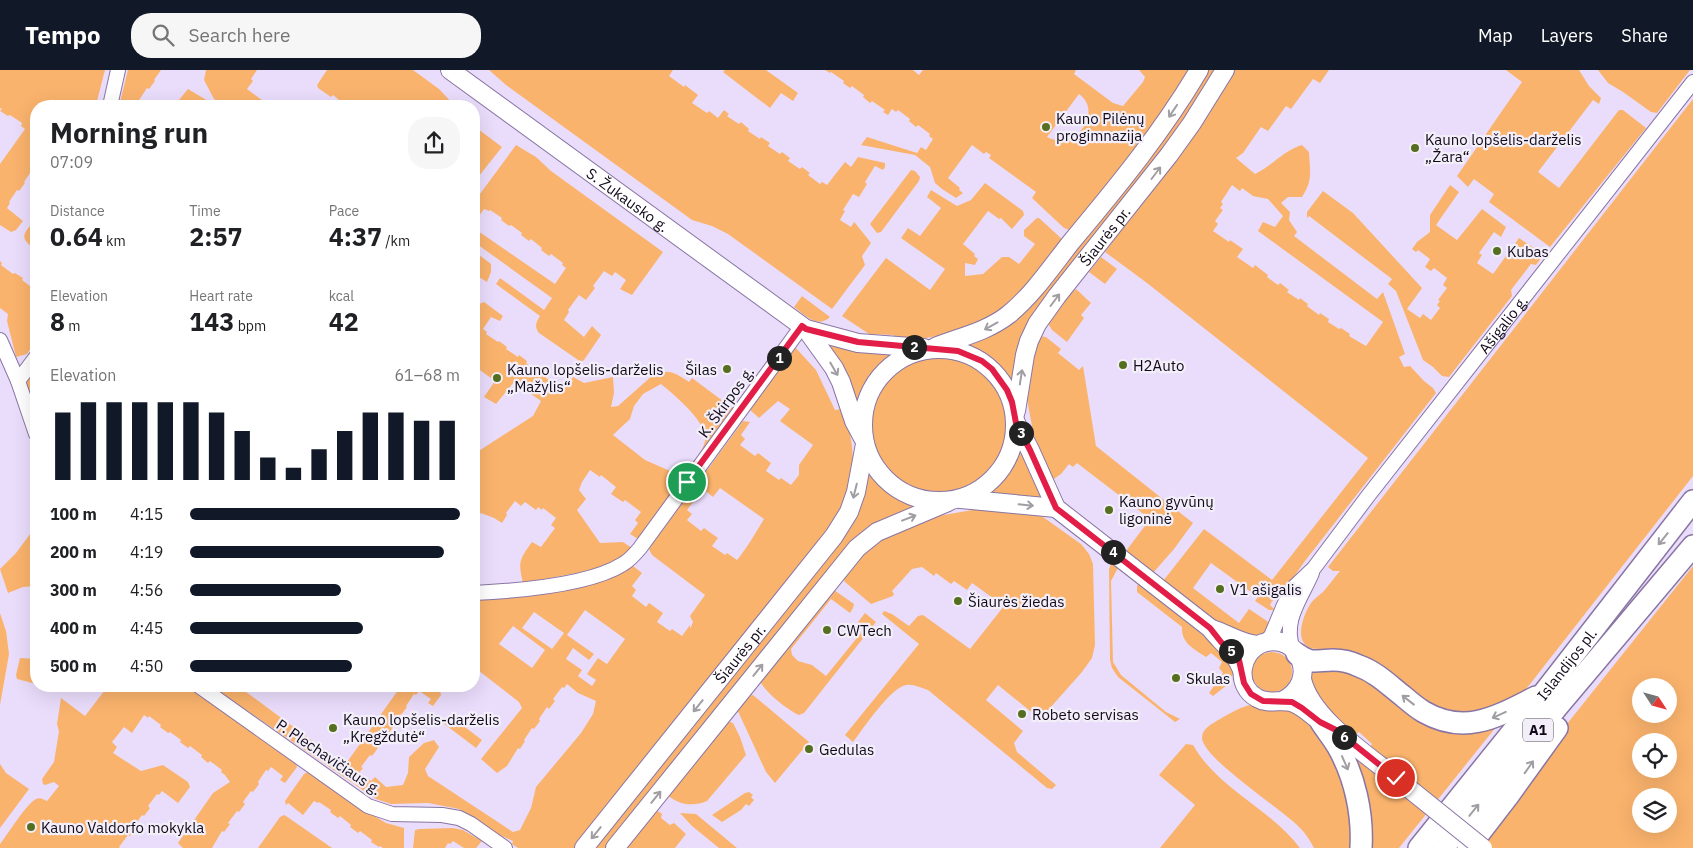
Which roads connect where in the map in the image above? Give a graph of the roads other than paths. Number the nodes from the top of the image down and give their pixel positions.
1 (118, 70) edge
2 (450, 70) edge
3 (1199, 70) edge
4 (1226, 70) edge
5 (1693, 82) edge
6 (111, 100) edge
7 (804, 328) junction
8 (0, 340) edge
9 (931, 348) junction
10 (30, 365) edge
11 (18, 381) junction
12 (30, 416) edge
13 (1016, 419) junction
14 (864, 441) junction
15 (954, 500) junction
16 (1693, 501) edge
17 (1056, 508) junction
18 (1693, 546) edge
19 (1314, 568) junction
20 (480, 592) edge
21 (1636, 615) junction
22 (1210, 628) junction
23 (1261, 644) junction
24 (1295, 652) junction
25 (1242, 670) junction
26 (1302, 679) junction
27 (212, 692) edge
28 (1543, 694) junction
29 (1282, 701) junction
30 (1328, 726) junction
31 (505, 848) edge
32 (584, 848) edge
33 (615, 848) edge
34 (1361, 848) edge
35 (1420, 848) edge
36 (1443, 848) edge
37 (1468, 848) edge
38 (1483, 848) edge

1 - 6 street
2 - 7 main road, S. Žukausko g.
3 -> 9 main road, Šiaurės pr.
13 -> 4 main road, Šiaurės pr.
5 - 19 street, Ašigalio g.
7 - 9 main road, S. Žukausko g.
7 -> 14 main road, S. Žukausko g.
7 - 20 street, K. Škirpos g.
8 - 11 street
9 - 13 main road
9 - 14 main road
10 - 11 street
11 - 12 street
13 - 15 main road
13 - 17 main road
14 - 15 main road
14 -> 32 main road, Šiaurės pr.
15 -> 17 main road
33 -> 15 main road, Šiaurės pr.
16 -> 28 highway, Islandijos pl. / A1
17 - 22 main road
18 - 21 highway, Islandijos pl. / A1
19 - 23 street, Ašigalio g.
19 - 24 street, Ašigalio g.
36 -> 21 highway, Islandijos pl. / A1
37 -> 21 highway
22 - 23 main road
22 - 25 main road
23 - 24 main road
23 - 25 main road
24 - 26 main road
28 -> 24 highway
25 - 29 main road
26 - 29 main road
26 - 30 main road
27 - 31 street, P. Plechavičiaus g.
28 - 35 highway, Islandijos pl. / A1
29 - 30 main road
30 -> 34 highway
30 - 38 main road, bridge

